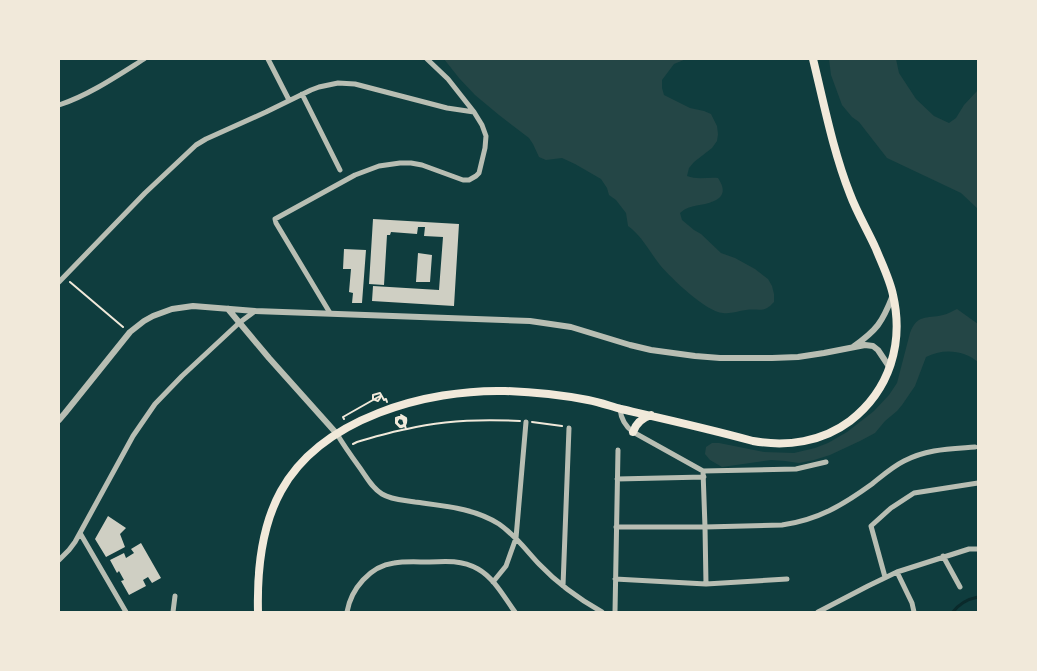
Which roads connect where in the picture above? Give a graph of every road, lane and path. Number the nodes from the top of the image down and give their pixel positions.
1 (144, 59) edge
2 (268, 59) edge
3 (427, 59) edge
4 (813, 59) edge
5 (302, 94) junction
6 (290, 100) junction
7 (59, 104) edge
8 (474, 112) junction
9 (340, 170) dead end
10 (64, 277) junction
11 (59, 282) edge
12 (893, 294) junction
13 (228, 309) junction
14 (255, 311) junction
15 (330, 313) junction
16 (239, 323) junction
17 (130, 332) junction
18 (850, 349) junction
19 (890, 368) junction
20 (376, 394) dead end
21 (620, 409) junction
22 (651, 415) junction
23 (59, 420) edge
24 (526, 422) junction
25 (396, 424) dead end
26 (347, 428) junction
27 (569, 428) joint
28 (406, 429) junction
29 (633, 432) junction
30 (336, 434) junction
31 (975, 447) dead end
32 (346, 448) junction
33 (618, 450) dead end
34 (826, 462) dead end
35 (704, 474) junction
36 (617, 479) junction
37 (978, 483) edge
38 (616, 527) junction
39 (705, 528) junction
40 (80, 533) junction
41 (516, 538) junction
42 (978, 549) edge
43 (943, 556) junction
44 (59, 560) edge
45 (897, 572) junction
46 (885, 577) junction
47 (615, 579) junction
48 (787, 579) dead end
49 (493, 582) junction
50 (706, 584) junction
51 (563, 586) junction
52 (960, 587) dead end
53 (175, 596) dead end
54 (126, 612) edge
55 (173, 612) edge
56 (258, 612) edge
57 (347, 612) edge
58 (515, 612) edge
59 (602, 612) edge
60 (615, 612) edge
61 (818, 612) edge
62 (914, 612) edge

1 - 7 street
2 - 6 street
3 - 8 street
4 - 12 main road
5 - 6 street
5 - 8 street
5 - 9 street
6 - 10 street
8 - 15 street
10 - 11 street
10 - 17 path
12 - 18 street
12 - 19 main road
13 - 14 street
13 - 16 street
13 - 17 street
14 - 15 street
14 - 16 street
15 - 18 street
16 - 30 street
16 - 40 street
17 - 23 street
18 - 19 street
19 - 22 main road
20 - 26 path
21 - 22 main road
21 - 26 main road
21 - 29 street
22 - 29 main road
24 - 27 path
24 - 28 path
24 - 41 street
25 - 28 path
26 - 30 main road
27 - 51 street
28 - 32 path
29 - 35 street
30 - 32 street
30 - 56 main road
31 - 39 street
32 - 41 street
33 - 36 street
34 - 35 street
35 - 36 street
35 - 39 street
36 - 38 street
37 - 46 street
38 - 39 street
38 - 47 street
39 - 50 street
40 - 44 street
40 - 54 street
41 - 49 street
41 - 51 street
42 - 43 street
43 - 45 street
43 - 52 street
45 - 46 street
45 - 62 street
46 - 61 street
47 - 50 street
47 - 60 street
48 - 50 street
49 - 57 street
49 - 58 street
51 - 59 street
53 - 55 street

